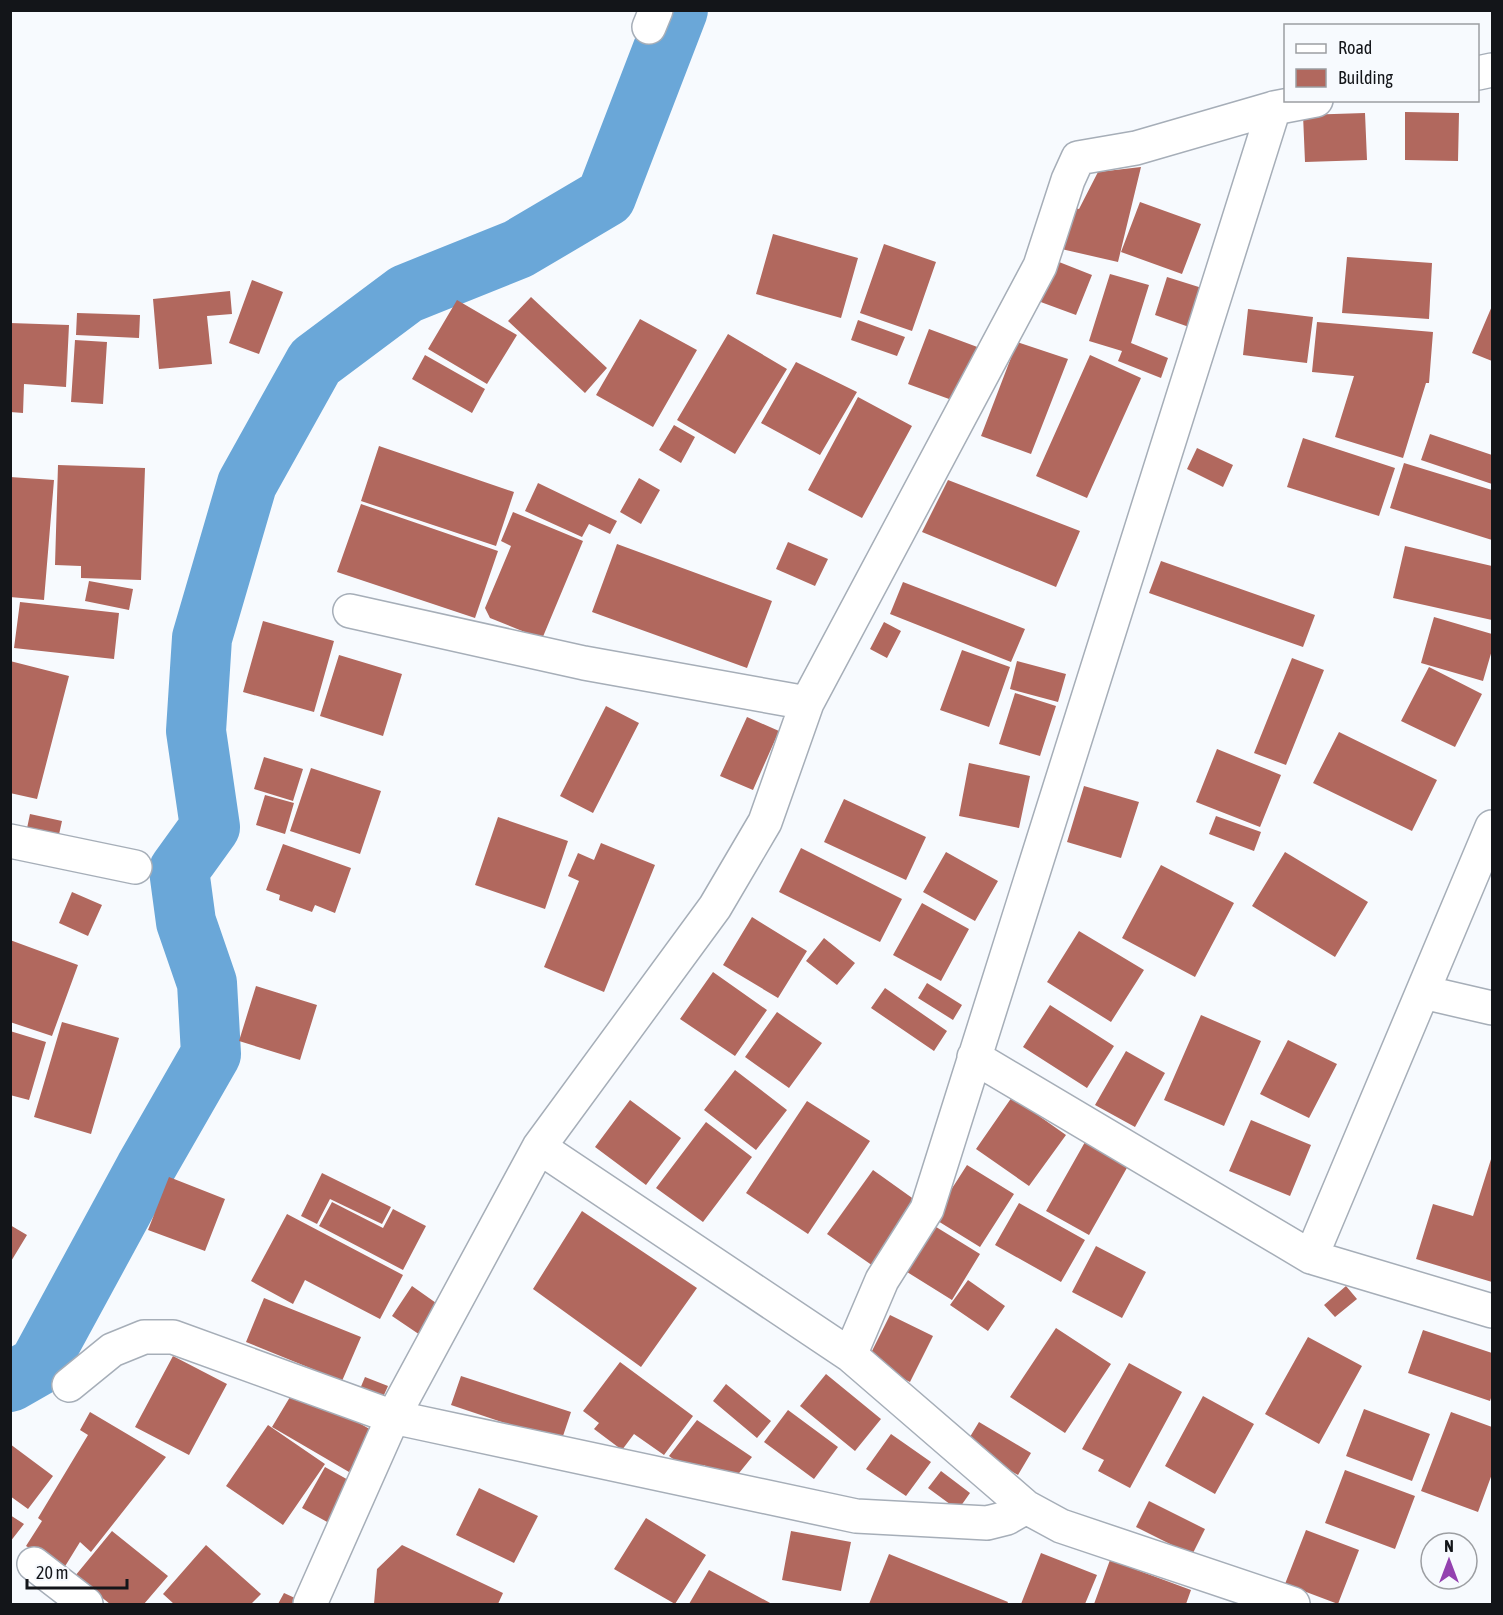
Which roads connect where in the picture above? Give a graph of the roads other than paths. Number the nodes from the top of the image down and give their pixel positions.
1 (1306, 102) edge
2 (1274, 108) junction
3 (350, 610) dead end
4 (807, 703) junction
5 (1492, 827) edge
6 (10, 841) edge
7 (135, 867) dead end
8 (1423, 992) junction
9 (1492, 1008) edge
10 (974, 1057) junction
11 (539, 1147) junction
12 (1311, 1257) junction
13 (1492, 1311) edge
14 (850, 1355) junction
15 (69, 1385) dead end
16 (393, 1417) junction
17 (1026, 1507) junction
18 (34, 1564) dead end
19 (1258, 1599) edge
20 (86, 1605) edge
21 (310, 1605) edge
22 (1293, 1605) edge

1 - 2 street
2 - 4 street
2 - 10 street
3 - 4 street
4 - 11 street
5 - 8 street
6 - 7 street
8 - 9 street
8 - 12 street
10 - 12 street
10 - 14 street
11 - 14 street
11 - 16 street
12 - 13 street
14 - 17 street
15 - 16 street
16 - 17 street
16 - 21 street
17 - 19 street
18 - 20 street
19 - 22 street

